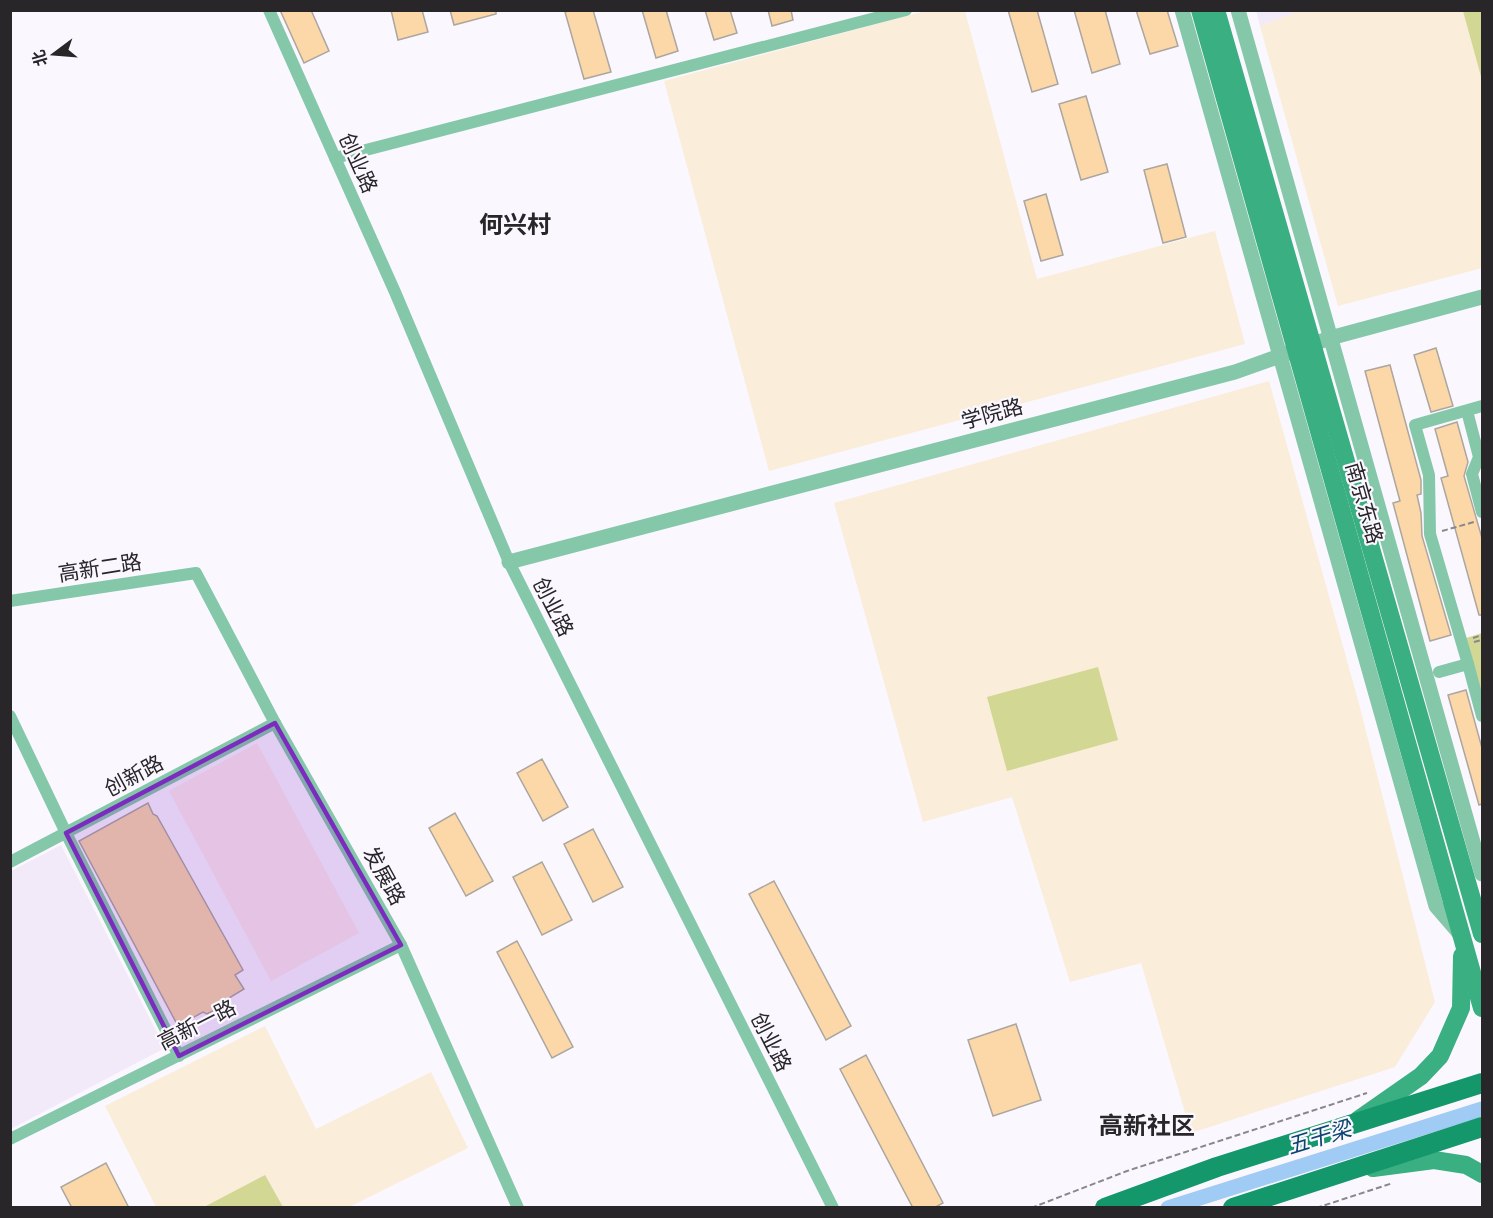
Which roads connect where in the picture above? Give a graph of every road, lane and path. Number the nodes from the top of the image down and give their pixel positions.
1 (268, 10) edge
2 (906, 10) edge
3 (1182, 10) edge
4 (1200, 10) edge
5 (1216, 10) edge
6 (1238, 10) edge
7 (335, 158) junction
8 (1482, 297) edge
9 (1330, 338) junction
10 (1305, 346) junction
11 (1280, 356) junction
12 (1482, 406) edge
13 (1467, 411) junction
14 (1482, 512) edge
15 (1482, 520) edge
16 (1430, 534) junction
17 (509, 562) junction
18 (196, 573) joint
19 (10, 601) edge
20 (1468, 664) junction
21 (1439, 672) dead end
22 (10, 716) edge
23 (1482, 716) edge
24 (275, 723) junction
25 (66, 833) junction
26 (10, 862) edge
27 (1482, 874) edge
28 (1482, 934) edge
29 (1462, 936) junction
30 (400, 945) junction
31 (1482, 1008) edge
32 (179, 1056) junction
33 (1482, 1083) edge
34 (1376, 1090) dead end
35 (1352, 1124) junction
36 (1482, 1127) edge
37 (10, 1139) edge
38 (1341, 1173) junction
39 (1482, 1174) edge
40 (1395, 1182) dead end
41 (518, 1208) edge
42 (833, 1208) edge
43 (1031, 1208) edge
44 (1105, 1208) edge
45 (1233, 1208) edge
46 (1316, 1208) edge

1 - 7 street, 创业路
2 - 7 street
3 - 11 street
4 - 10 main road, 南京东路
5 - 10 main road, 南京东路
6 - 9 street
7 - 17 street, 创业路
8 - 9 street, 学院路
9 - 10 street, 学院路
9 - 27 street
10 - 11 street, 学院路
10 - 28 main road, 南京东路
10 - 29 main road, 南京东路
11 - 17 street, 学院路
11 - 29 street
12 - 13 street
13 - 14 street
13 - 16 street
15 - 16 path
16 - 20 street
17 - 42 street, 创业路
18 - 19 street, 高新二路
18 - 24 street, 发展路
20 - 21 street
20 - 23 street
22 - 25 street
24 - 25 street, 创新路
24 - 30 street, 发展路
25 - 26 street, 创新路
25 - 32 street
29 - 31 main road, 南京东路
29 - 35 main road
30 - 32 street, 高新一路
30 - 41 street, 发展路
32 - 37 street, 高新一路
33 - 35 main road
34 - 43 path
35 - 44 main road
36 - 38 main road
38 - 39 main road
38 - 45 main road
40 - 46 path

